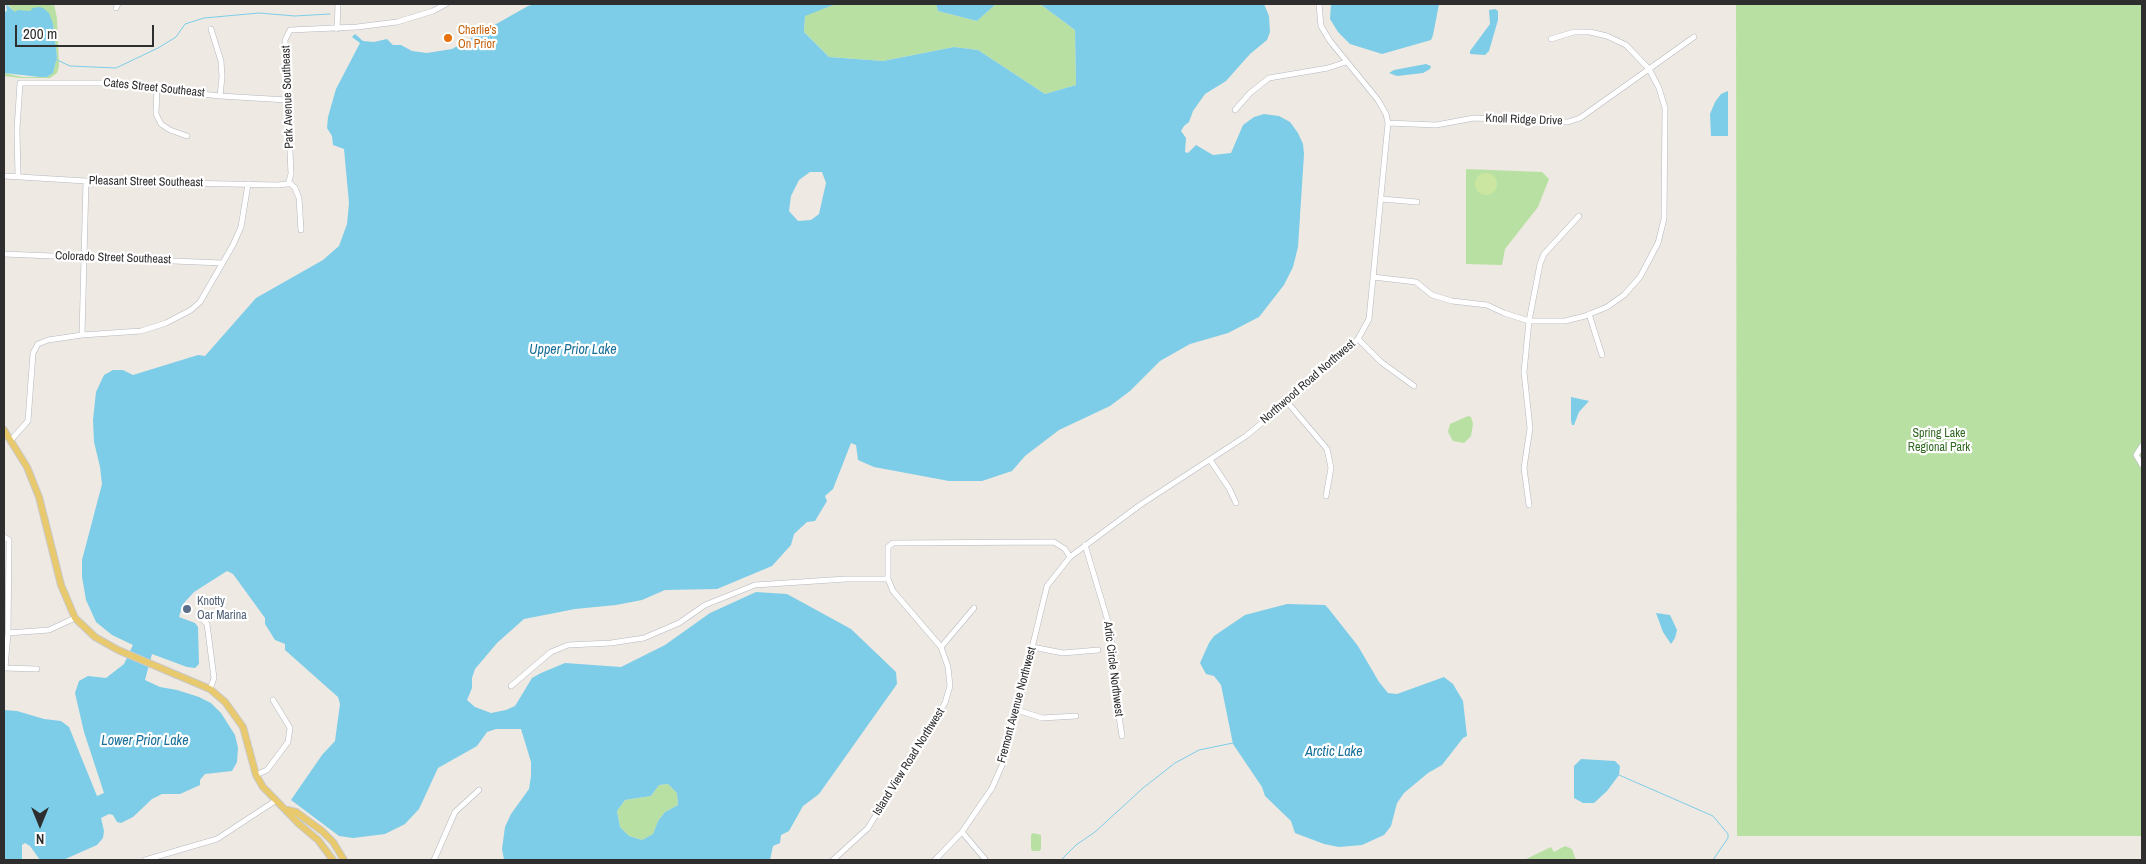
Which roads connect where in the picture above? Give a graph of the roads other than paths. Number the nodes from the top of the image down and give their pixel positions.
1 (338, 4) edge
2 (446, 4) edge
3 (1319, 4) edge
4 (211, 29) dead end
5 (337, 29) junction
6 (1694, 37) dead end
7 (1552, 39) dead end
8 (1346, 62) junction
9 (1649, 69) junction
10 (157, 87) junction
11 (220, 96) junction
12 (287, 100) junction
13 (1234, 110) dead end
14 (1388, 123) junction
15 (187, 136) dead end
16 (4, 176) edge
17 (18, 177) junction
18 (86, 180) junction
19 (289, 183) junction
20 (248, 184) junction
21 (1381, 199) junction
22 (1417, 202) dead end
23 (1579, 216) dead end
24 (301, 230) dead end
25 (4, 254) edge
26 (85, 256) junction
27 (222, 263) junction
28 (1373, 277) junction
29 (1589, 314) junction
30 (1528, 321) junction
31 (82, 335) junction
32 (1358, 339) junction
33 (1602, 356) dead end
34 (1414, 386) dead end
35 (1288, 403) junction
36 (4, 430) edge
37 (11, 440) junction
38 (2142, 446) edge
39 (1210, 460) junction
40 (2142, 465) edge
41 (1326, 496) dead end
42 (1236, 503) dead end
43 (1529, 506) dead end
44 (4, 537) edge
45 (1085, 545) junction
46 (1070, 556) junction
47 (888, 579) junction
48 (974, 608) dead end
49 (198, 614) dead end
50 (75, 618) junction
51 (8, 632) junction
52 (941, 646) junction
53 (1032, 647) junction
54 (1098, 650) dead end
55 (5, 668) edge
56 (38, 669) dead end
57 (511, 686) dead end
58 (210, 689) junction
59 (273, 700) dead end
60 (1017, 710) junction
61 (1076, 716) dead end
62 (1122, 736) dead end
63 (256, 775) junction
64 (479, 790) dead end
65 (275, 801) junction
66 (286, 809) junction
67 (962, 832) junction
68 (985, 859) edge
69 (145, 860) edge
70 (333, 860) edge
71 (344, 860) edge
72 (434, 860) edge
73 (833, 860) edge
74 (935, 860) edge

1 - 5 street
2 - 5 street
3 - 8 street, Northwood Road Northwest
4 - 11 street
5 - 12 street, Park Avenue Southeast
6 - 9 street, Knoll Ridge Drive
7 - 9 street
8 - 13 street
8 - 14 street, Northwood Road Northwest
9 - 14 street, Knoll Ridge Drive
9 - 29 street
10 - 11 street, Cates Street Southeast
10 - 15 street
10 - 17 street, Cates Street Southeast
11 - 12 street, Cates Street Southeast
12 - 19 street, Park Avenue Southeast
14 - 21 street, Northwood Road Northwest
16 - 17 street, Pleasant Street Southeast
17 - 18 street, Pleasant Street Southeast
18 - 20 street, Pleasant Street Southeast
18 - 26 street
19 - 20 street, Pleasant Street Southeast
19 - 24 street, Park Avenue Southeast
20 - 27 street
21 - 22 street
21 - 28 street, Northwood Road Northwest
23 - 30 street
25 - 26 street, Colorado Street Southeast
26 - 27 street, Colorado Street Southeast
26 - 31 street
27 - 31 street
28 - 30 street
28 - 32 street, Northwood Road Northwest
29 - 30 street
29 - 33 street
30 - 43 street
31 - 37 street
32 - 34 street
32 - 35 street, Northwood Road Northwest
35 - 39 street, Northwood Road Northwest
35 - 41 street
36 - 37 main road
37 - 50 main road
38 - 40 street
39 - 42 street
39 - 45 street, Northwood Road Northwest
44 - 51 street
45 - 46 street, Fremont Avenue Northwest
45 - 62 street, Artic Circle Northwest
46 - 47 street
46 - 53 street, Fremont Avenue Northwest
47 - 52 street, Island View Road Northwest
47 - 57 street
48 - 52 street
49 - 58 street
50 - 51 street
50 - 58 main road
51 - 55 street
52 - 73 street, Island View Road Northwest
53 - 54 street
53 - 60 street, Fremont Avenue Northwest
55 - 56 street
58 - 63 main road
59 - 63 street
60 - 61 street
60 - 67 street, Fremont Avenue Northwest
63 - 65 main road
64 - 72 street
65 - 66 main road
65 - 69 street
66 - 70 main road
66 - 71 main road
67 - 68 street
67 - 74 street, Fremont Avenue Northwest

